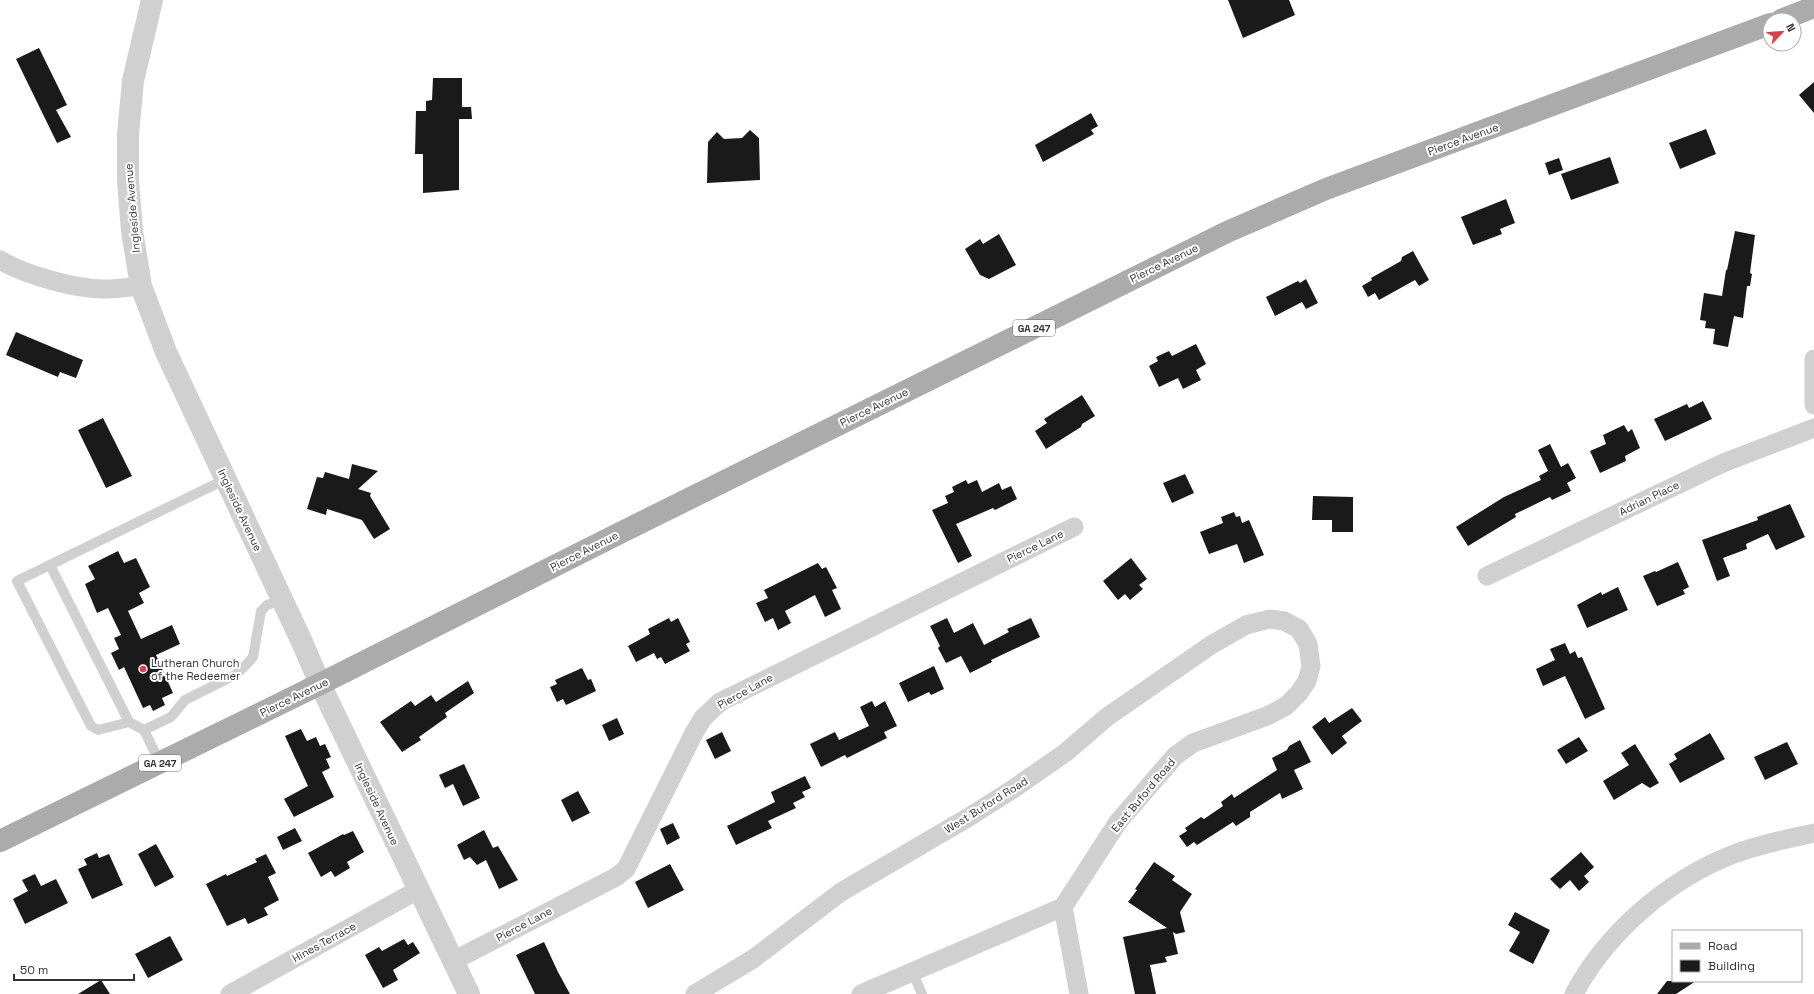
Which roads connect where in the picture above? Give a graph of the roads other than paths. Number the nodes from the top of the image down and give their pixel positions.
1 (152, 0) edge
2 (1814, 8) edge
3 (1802, 12) edge
4 (1762, 27) edge
5 (0, 260) edge
6 (141, 286) junction
7 (1814, 359) edge
8 (1814, 405) edge
9 (1814, 428) edge
10 (226, 480) junction
11 (1074, 527) dead end
12 (50, 565) junction
13 (1487, 576) dead end
14 (282, 600) junction
15 (1276, 620) joint
16 (320, 684) junction
17 (129, 722) junction
18 (144, 730) junction
19 (160, 763) junction
20 (1814, 833) edge
21 (0, 841) edge
22 (418, 890) junction
23 (1063, 907) junction
24 (453, 961) junction
25 (912, 971) junction
26 (230, 994) edge
27 (469, 994) edge
28 (695, 994) edge
29 (861, 994) edge
30 (922, 994) edge
31 (1079, 994) edge
32 (1574, 994) edge

1 - 6 street, Ingleside Avenue
2 - 3 main road
4 - 16 main road, Pierce Avenue / GA 247
5 - 6 street
6 - 10 street, Ingleside Avenue
7 - 8 street
9 - 13 street, Adrian Place
10 - 12 lane
10 - 14 street, Ingleside Avenue
11 - 24 street, Pierce Lane
12 - 17 lane
12 - 17 lane
14 - 16 street, Ingleside Avenue
14 - 18 lane
15 - 23 street, East Buford Road
15 - 28 street, West Buford Road
16 - 19 main road, Pierce Avenue / GA 247
16 - 22 street, Ingleside Avenue
17 - 18 lane
18 - 19 lane
19 - 21 main road, Pierce Avenue / GA 247
20 - 32 street
22 - 24 street, Ingleside Avenue
22 - 26 street, Hines Terrace
23 - 25 street
23 - 31 street
24 - 27 street, Ingleside Avenue
25 - 29 street
25 - 30 lane

